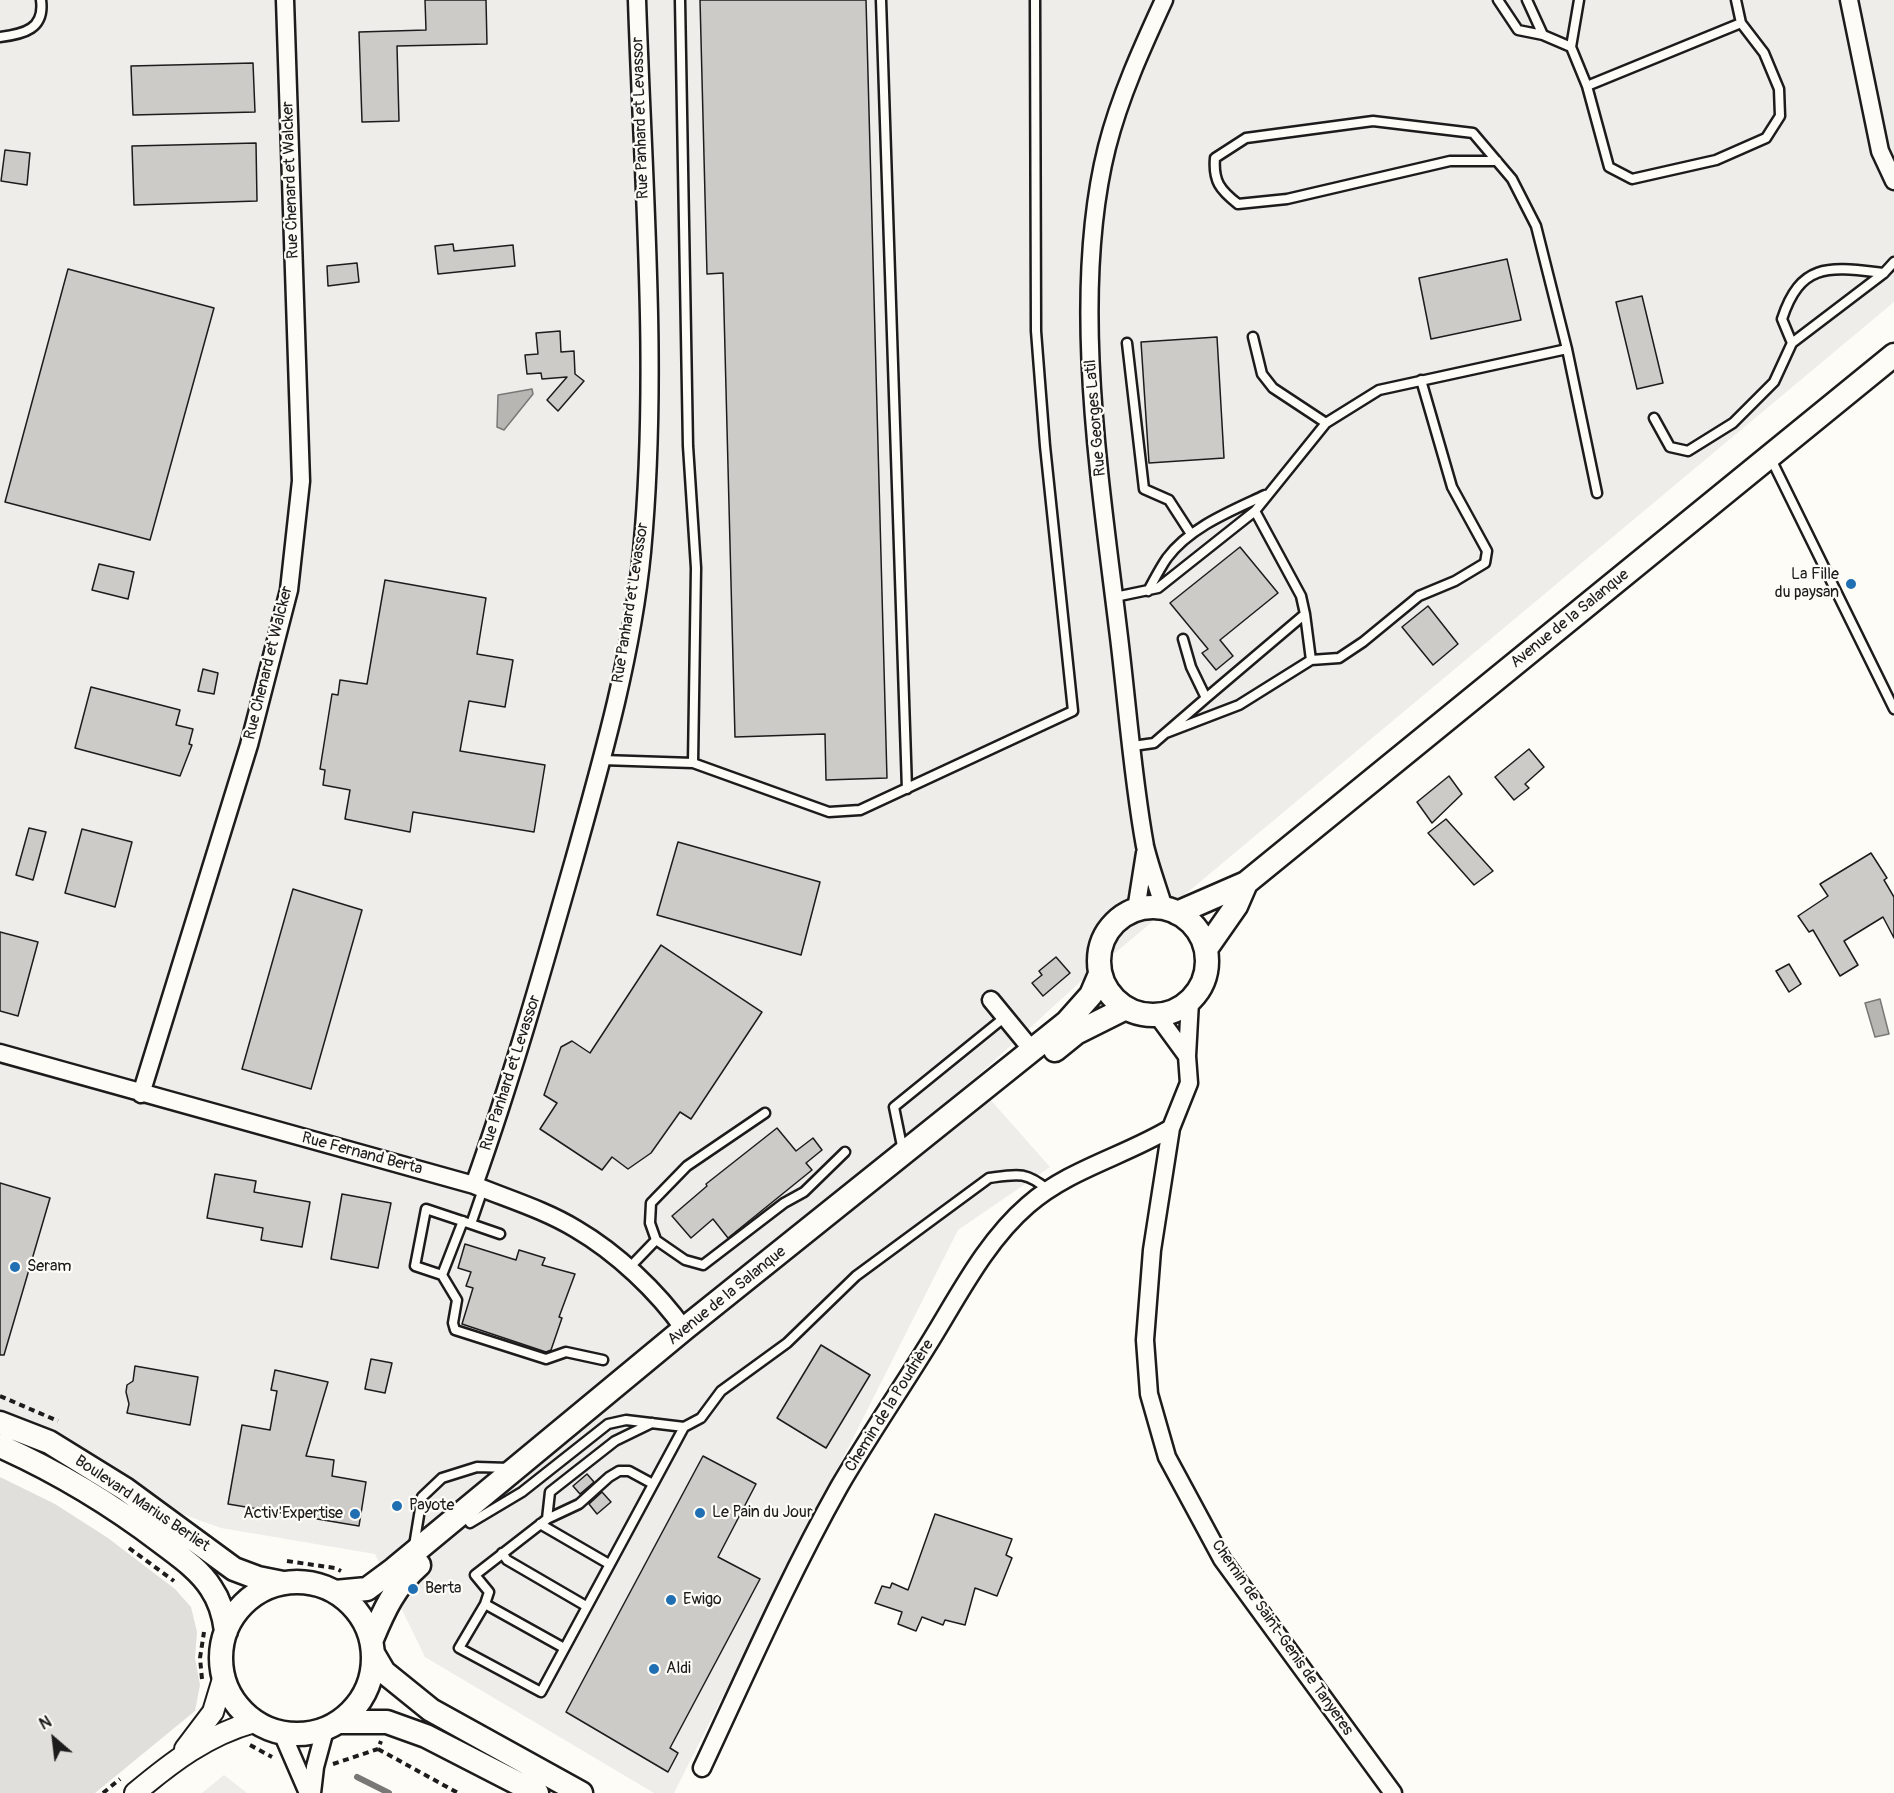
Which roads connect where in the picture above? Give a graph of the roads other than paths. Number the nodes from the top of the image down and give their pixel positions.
1 (41, 0) edge
2 (285, 0) edge
3 (637, 0) edge
4 (680, 0) edge
5 (880, 0) edge
6 (1035, 0) edge
7 (1164, 0) edge
8 (1498, 0) edge
9 (1527, 0) edge
10 (1579, 0) edge
11 (1736, 0) edge
12 (1849, 0) edge
13 (1742, 23) junction
14 (1543, 36) junction
15 (0, 37) edge
16 (1571, 47) junction
17 (1587, 86) junction
18 (1887, 153) edge
19 (1497, 161) junction
20 (1894, 181) edge
21 (1894, 262) edge
22 (1884, 273) junction
23 (1253, 337) dead end
24 (1127, 343) dead end
25 (1792, 343) junction
26 (1567, 349) junction
27 (1894, 355) edge
28 (1421, 380) junction
29 (1654, 418) dead end
30 (1326, 423) junction
31 (1770, 457) junction
32 (1269, 493) junction
33 (1597, 493) dead end
34 (1255, 512) junction
35 (1191, 534) junction
36 (1148, 591) junction
37 (1114, 597) junction
38 (1305, 614) junction
39 (1183, 639) dead end
40 (1311, 660) junction
41 (1206, 698) junction
42 (1894, 709) edge
43 (1166, 733) junction
44 (1133, 746) junction
45 (602, 760) junction
46 (693, 763) junction
47 (907, 789) junction
48 (1146, 846) junction
49 (1246, 883) junction
50 (1136, 910) junction
51 (1171, 910) junction
52 (1206, 949) junction
53 (1101, 974) junction
54 (991, 1000) dead end
55 (1190, 1001) junction
56 (1126, 1008) junction
57 (1157, 1015) junction
58 (1005, 1017) junction
59 (1032, 1050) junction
60 (0, 1053) edge
61 (1187, 1056) junction
62 (141, 1094) junction
63 (765, 1113) dead end
64 (1171, 1128) junction
65 (845, 1152) dead end
66 (903, 1154) junction
67 (479, 1187) junction
68 (1048, 1190) junction
69 (467, 1223) junction
70 (500, 1234) dead end
71 (656, 1240) junction
72 (629, 1268) junction
73 (442, 1275) junction
74 (684, 1329) junction
75 (603, 1360) dead end
76 (0, 1423) edge
77 (652, 1423) junction
78 (684, 1427) junction
79 (0, 1446) edge
80 (515, 1469) junction
81 (653, 1484) junction
82 (544, 1522) junction
83 (470, 1523) junction
84 (502, 1553) junction
85 (413, 1554) junction
86 (609, 1564) junction
87 (283, 1572) junction
88 (335, 1592) junction
89 (485, 1604) junction
90 (586, 1606) junction
91 (226, 1631) junction
92 (373, 1647) junction
93 (564, 1648) junction
94 (223, 1679) junction
95 (254, 1722) junction
96 (332, 1726) junction
97 (282, 1733) junction
98 (182, 1754) junction
99 (702, 1768) dead end
100 (135, 1793) edge
101 (308, 1793) edge
102 (312, 1793) edge
103 (537, 1793) edge
104 (581, 1793) edge
105 (1393, 1793) edge

1 - 15 lane
2 - 62 street, Rue Chenard et Walcker
3 - 45 street, Rue Panhard et Levassor
4 - 46 lane
5 - 47 lane
6 - 47 lane
7 - 37 street, Rue Georges Latil
8 - 14 lane
9 - 14 lane
10 - 16 lane
11 - 13 lane
12 - 18 street
13 - 17 lane
13 - 17 lane
14 - 16 lane
16 - 17 lane
18 - 20 street
19 - 19 lane
19 - 26 lane
21 - 22 lane
22 - 25 lane
22 - 25 lane
23 - 30 lane
24 - 35 lane
25 - 29 lane
26 - 28 lane
26 - 33 lane
27 - 31 main road, Avenue de la Salanque
28 - 30 lane
28 - 40 lane
30 - 32 lane
31 - 42 lane
31 - 49 main road, Avenue de la Salanque
32 - 34 lane
32 - 35 lane
34 - 36 lane
34 - 38 lane
35 - 36 lane
36 - 37 lane
37 - 44 street, Rue Georges Latil
38 - 40 lane
38 - 41 lane
39 - 41 lane
40 - 43 lane
41 - 43 lane
43 - 44 lane
44 - 48 street, Rue Georges Latil
45 - 46 lane
45 - 67 street, Rue Panhard et Levassor
46 - 47 lane
48 - 50 street, Rue Georges Latil
48 - 51 street, Rue Georges Latil
49 - 51 main road
49 - 52 main road
50 - 51 main road
50 - 53 main road
51 - 52 main road
52 - 55 main road
53 - 56 main road
53 - 59 main road, Avenue de la Salanque
54 - 58 street
55 - 57 main road
55 - 61 street, Chemin de Saint-Genis de Tanyeres
56 - 57 main road
56 - 83 main road, Avenue de la Salanque
57 - 61 street
58 - 59 street
58 - 66 lane
59 - 66 main road, Avenue de la Salanque
60 - 62 street, Rue Fernand Berta
61 - 64 street, Chemin de Saint-Genis de Tanyeres
62 - 67 street, Rue Fernand Berta
63 - 71 lane
64 - 68 street, Chemin de la Poudrière
64 - 105 street, Chemin de Saint-Genis de Tanyeres
65 - 71 lane
66 - 74 main road, Avenue de la Salanque
67 - 69 lane
67 - 72 street, Rue Fernand Berta
68 - 78 lane
68 - 99 street, Chemin de la Poudrière
69 - 70 lane
69 - 73 lane
69 - 73 lane
71 - 72 lane
72 - 74 street, Rue Fernand Berta
73 - 75 lane
74 - 80 main road, Avenue de la Salanque
76 - 87 main road, Boulevard Marius Berliet
77 - 78 lane
77 - 82 lane
77 - 83 lane
78 - 81 lane
79 - 91 main road, Boulevard Marius Berliet
80 - 85 main road, Avenue de la Salanque
80 - 85 lane
81 - 82 lane
81 - 86 lane
82 - 84 lane
82 - 86 lane
83 - 92 main road, Avenue de la Salanque
84 - 89 lane
84 - 90 lane
85 - 88 main road, Avenue de la Salanque
86 - 90 lane
87 - 88 main road
87 - 91 main road
88 - 92 main road
89 - 93 lane
89 - 93 lane
90 - 93 lane
91 - 94 main road
92 - 96 main road
92 - 104 main road
94 - 95 main road
94 - 98 street
95 - 97 main road
95 - 98 street
96 - 97 main road
96 - 102 street
96 - 103 main road
97 - 101 street
98 - 100 street

